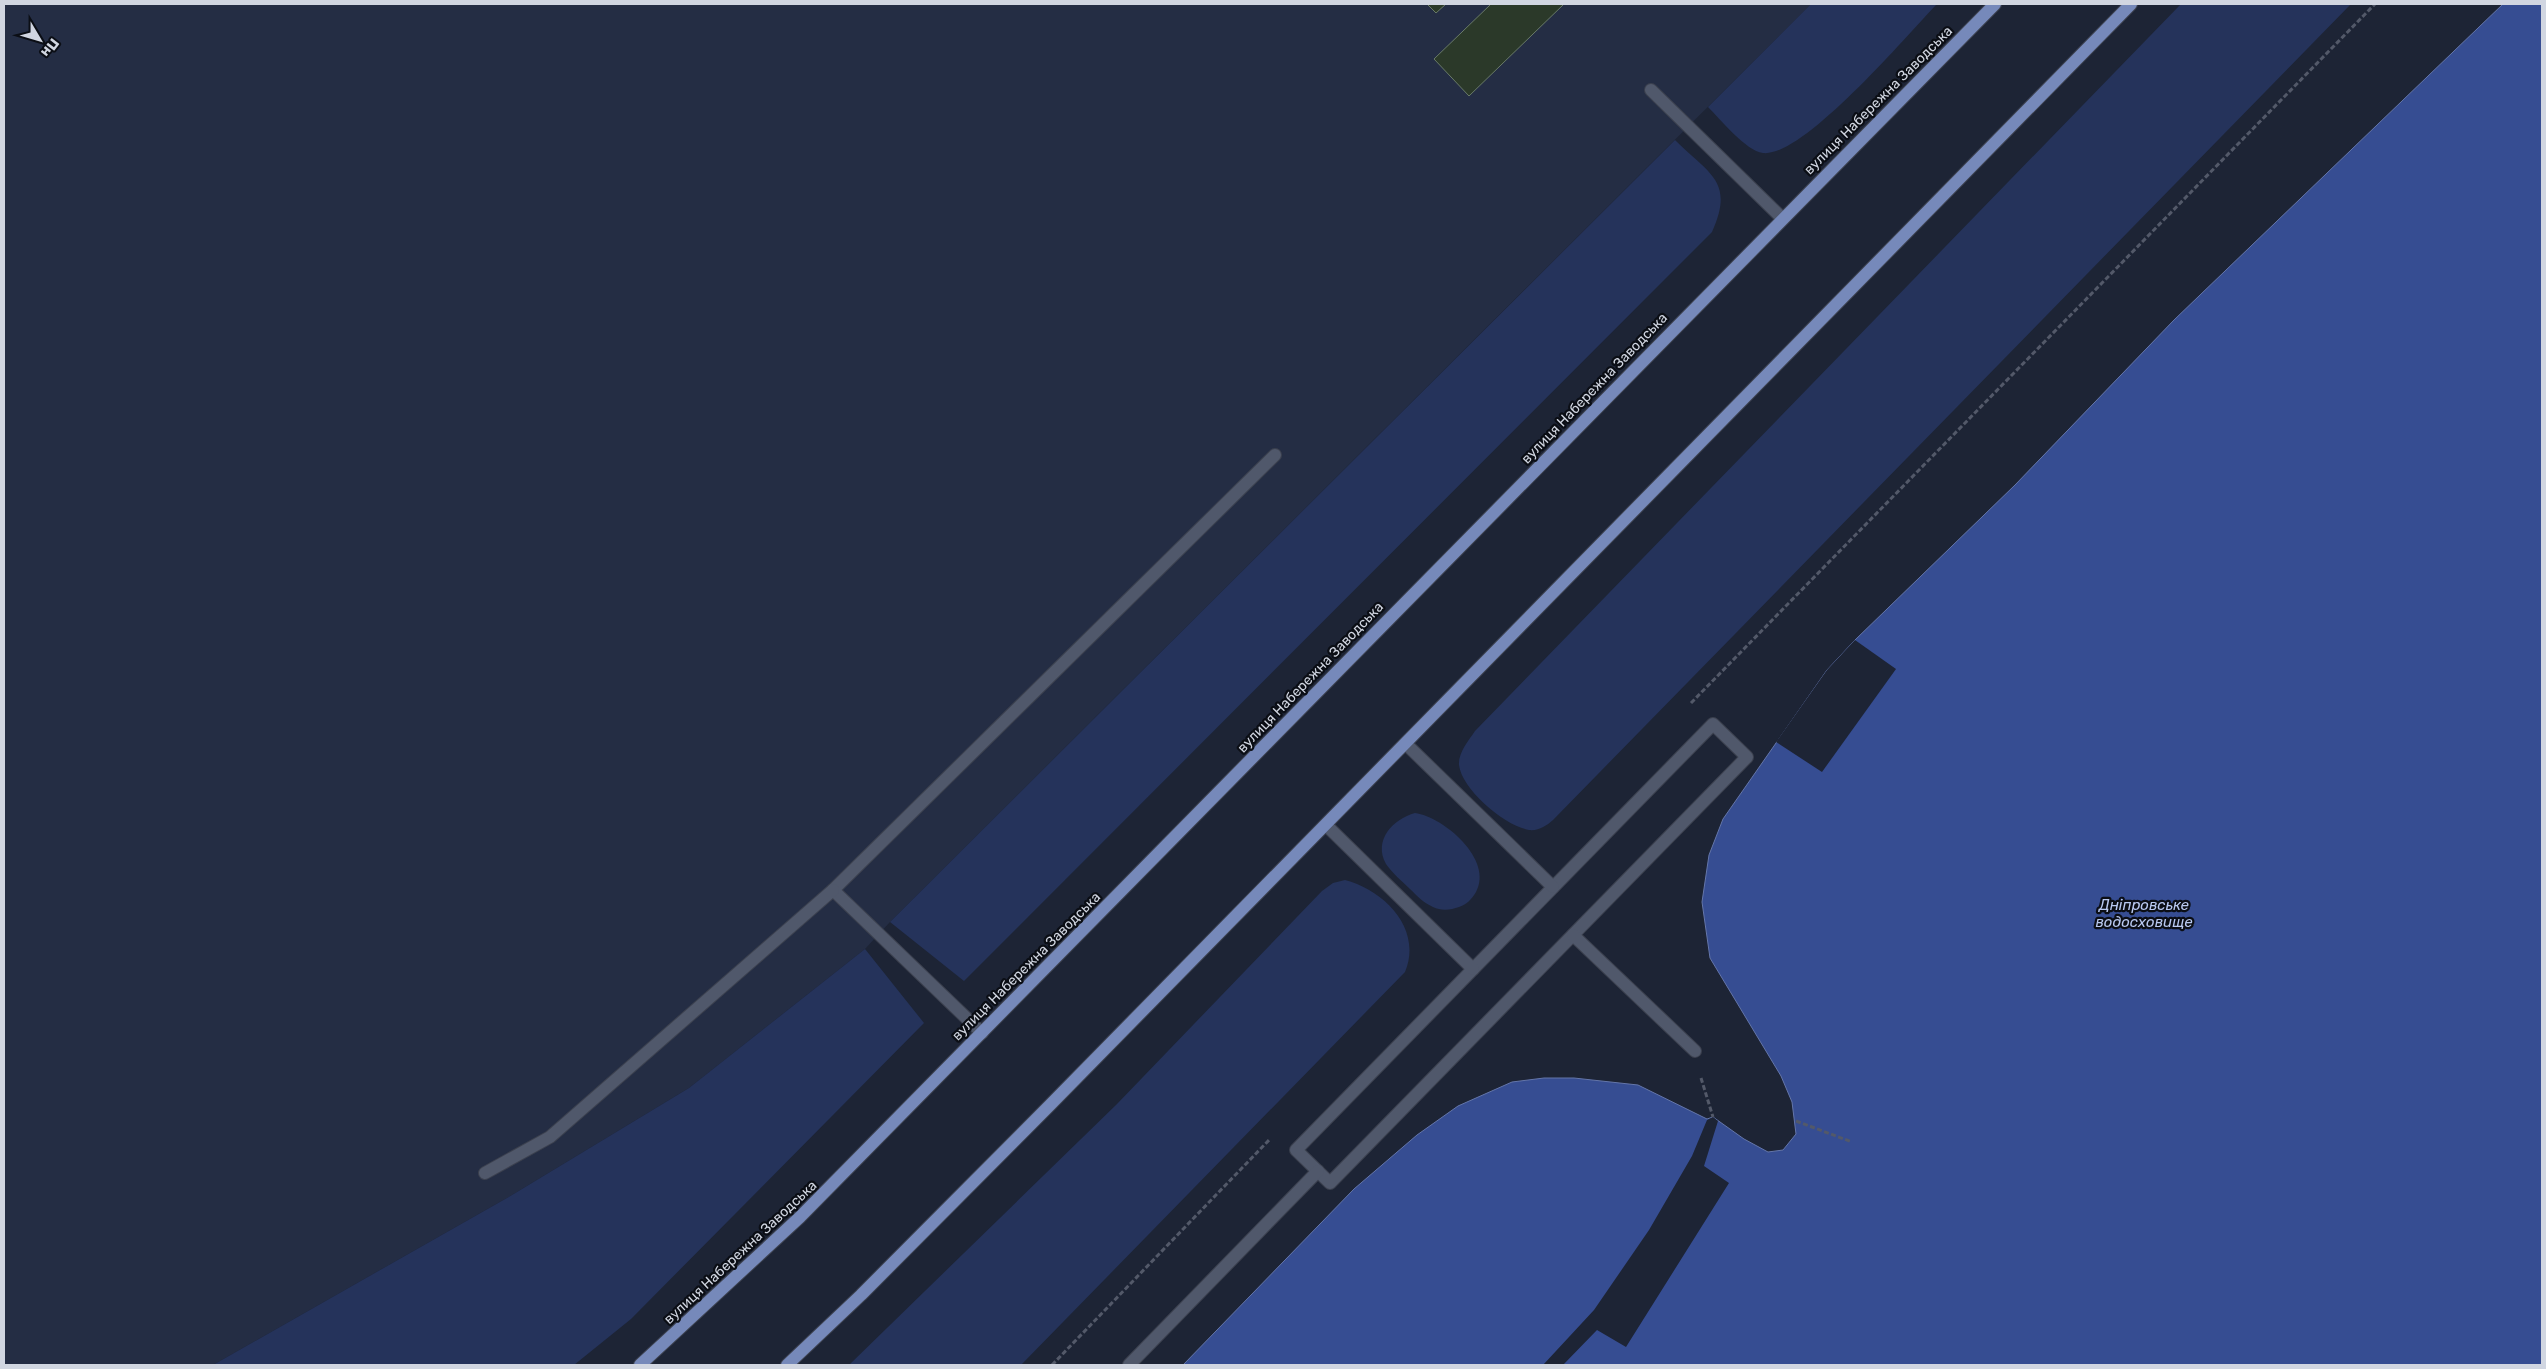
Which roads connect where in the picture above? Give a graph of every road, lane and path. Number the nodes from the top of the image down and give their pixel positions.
1 (1995, 4) edge
2 (2131, 4) edge
3 (2375, 4) edge
4 (1651, 90) dead end
5 (1782, 218) junction
6 (1275, 455) dead end
7 (1685, 709) dead end
8 (1406, 744) junction
9 (1326, 825) junction
10 (1552, 887) junction
11 (833, 890) junction
12 (1573, 934) junction
13 (1473, 969) junction
14 (982, 1033) junction
15 (1695, 1051) joint
16 (1713, 1117) dead end
17 (1796, 1121) dead end
18 (1273, 1135) dead end
19 (1852, 1142) dead end
20 (1318, 1171) junction
21 (485, 1173) dead end
22 (640, 1365) edge
23 (787, 1365) edge
24 (1052, 1365) edge
25 (1129, 1365) edge

1 - 5 main road, вулиця Набережна Заводська
2 - 8 main road
3 - 7 path
4 - 5 lane
5 - 14 main road, вулиця Набережна Заводська
6 - 11 lane
8 - 9 main road
8 - 10 lane
9 - 13 lane
9 - 23 main road
10 - 12 lane
10 - 13 lane
11 - 14 lane
11 - 21 lane
12 - 15 lane
12 - 20 lane
13 - 20 lane
14 - 22 main road, вулиця Набережна Заводська
15 - 16 path
17 - 19 path
18 - 24 path
20 - 25 lane

